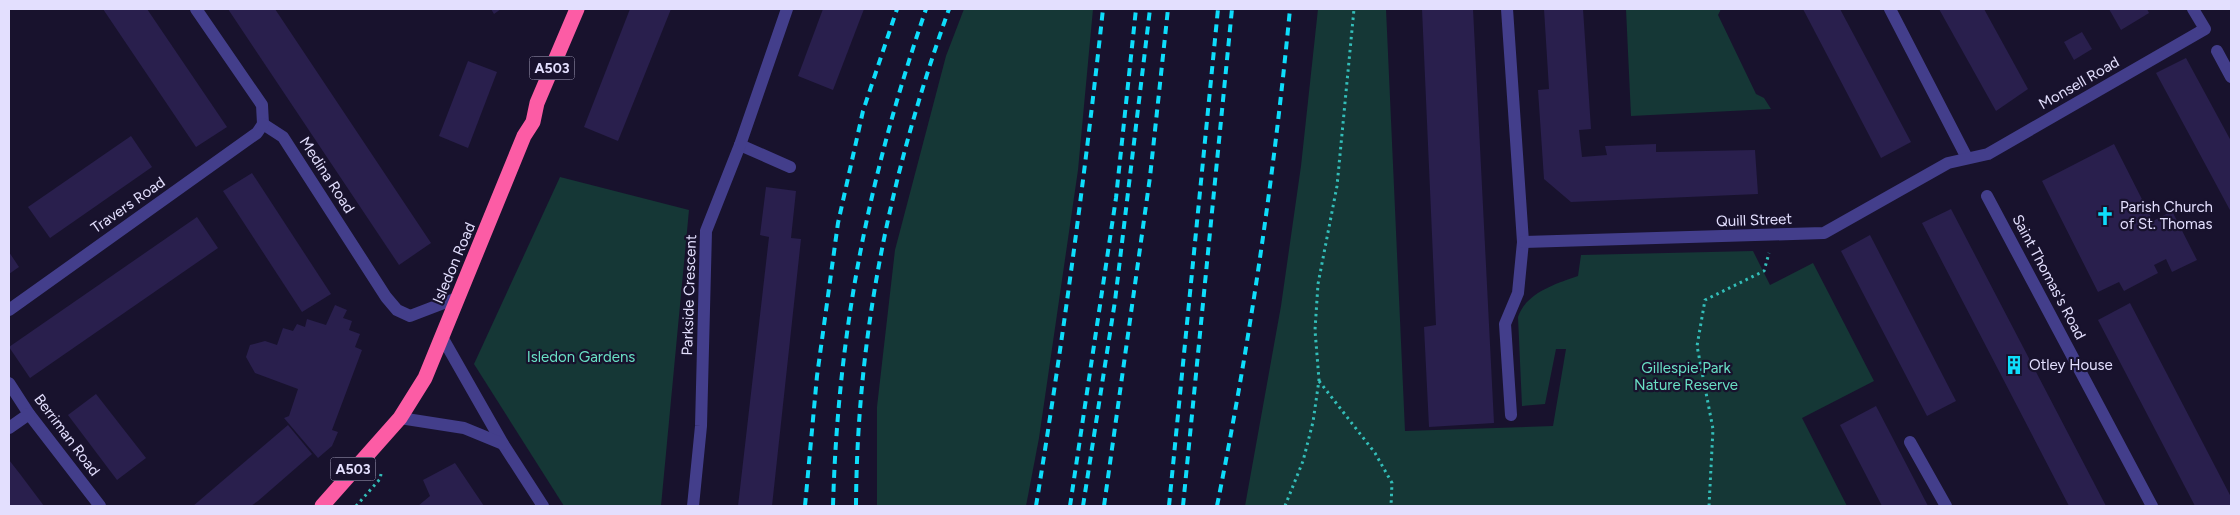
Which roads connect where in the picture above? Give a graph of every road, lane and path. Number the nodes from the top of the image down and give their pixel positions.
1 (196, 9) edge
2 (577, 9) edge
3 (787, 9) edge
4 (1354, 9) edge
5 (1507, 9) edge
6 (1890, 9) edge
7 (2199, 11) edge
8 (2217, 52) dead end
9 (2231, 77) edge
10 (263, 124) junction
11 (740, 145) junction
12 (1967, 158) junction
13 (790, 167) dead end
14 (1987, 196) dead end
15 (1773, 236) junction
16 (1523, 242) junction
17 (457, 298) junction
18 (9, 310) edge
19 (442, 336) junction
20 (1319, 380) junction
21 (9, 383) edge
22 (29, 414) junction
23 (1511, 416) dead end
24 (400, 418) junction
25 (9, 428) edge
26 (1910, 442) dead end
27 (502, 444) junction
28 (100, 506) edge
29 (322, 506) edge
30 (543, 506) edge
31 (693, 506) edge
32 (1285, 506) edge
33 (1391, 506) edge
34 (1708, 506) edge
35 (1946, 506) edge
36 (2152, 506) edge

1 - 10 street
2 - 17 highway, Isledon Road / A503
3 - 11 street, Parkside Crescent
4 - 20 path
5 - 16 street
6 - 12 street
7 - 12 street, Monsell Road
8 - 9 street
10 - 17 street, Medina Road
10 - 18 street, Travers Road
11 - 13 street
11 - 31 street, Parkside Crescent
12 - 15 street, Quill Street
14 - 36 street, Saint Thomas's Road
15 - 16 street, Quill Street
15 - 34 path
16 - 23 street
17 - 19 highway, Isledon Road / A503
19 - 24 highway, Isledon Road / A503
19 - 27 street
20 - 32 path
20 - 33 path
21 - 22 street, Berriman Road
22 - 25 street
22 - 28 street, Berriman Road
24 - 27 street
24 - 29 highway, Isledon Road / A503
26 - 35 street
27 - 30 street

